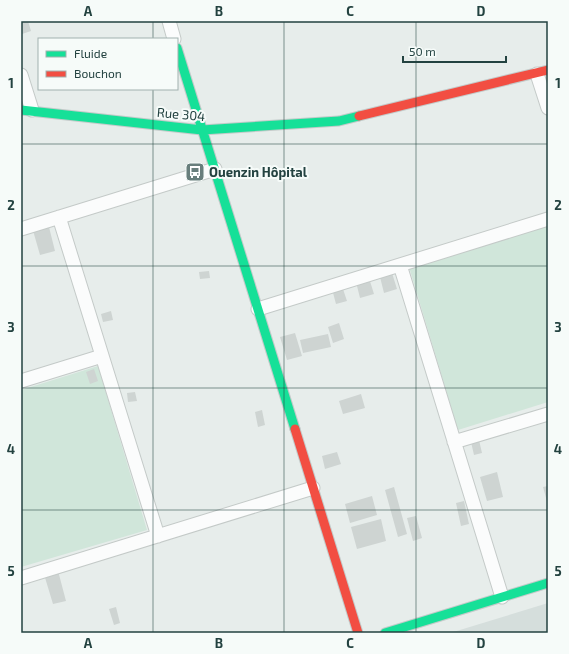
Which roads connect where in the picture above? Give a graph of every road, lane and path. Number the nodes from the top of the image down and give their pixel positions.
1 (169, 21) edge
2 (174, 38) edge
3 (178, 51) edge
4 (543, 72) edge
5 (21, 75) edge
6 (548, 108) edge
7 (26, 110) edge
8 (202, 130) junction
9 (215, 169) junction
10 (60, 217) junction
11 (548, 219) edge
12 (21, 229) edge
13 (400, 265) junction
14 (258, 309) junction
15 (102, 356) junction
16 (21, 380) edge
17 (548, 414) edge
18 (454, 442) junction
19 (313, 488) junction
20 (158, 536) junction
21 (21, 578) edge
22 (548, 583) edge
23 (502, 597) junction
24 (358, 633) edge
25 (385, 633) edge

1 - 2 street
3 - 8 street
4 - 6 street
4 - 8 street, Rue 304
5 - 7 street
7 - 8 street, Rue 304
8 - 9 street
9 - 10 street
9 - 14 street
10 - 12 street
10 - 15 street
11 - 13 street
13 - 14 street
13 - 18 street
14 - 19 street
15 - 16 street
15 - 20 street
17 - 18 street
18 - 23 street
19 - 20 street
19 - 24 street
20 - 21 street
22 - 23 street
23 - 25 street

